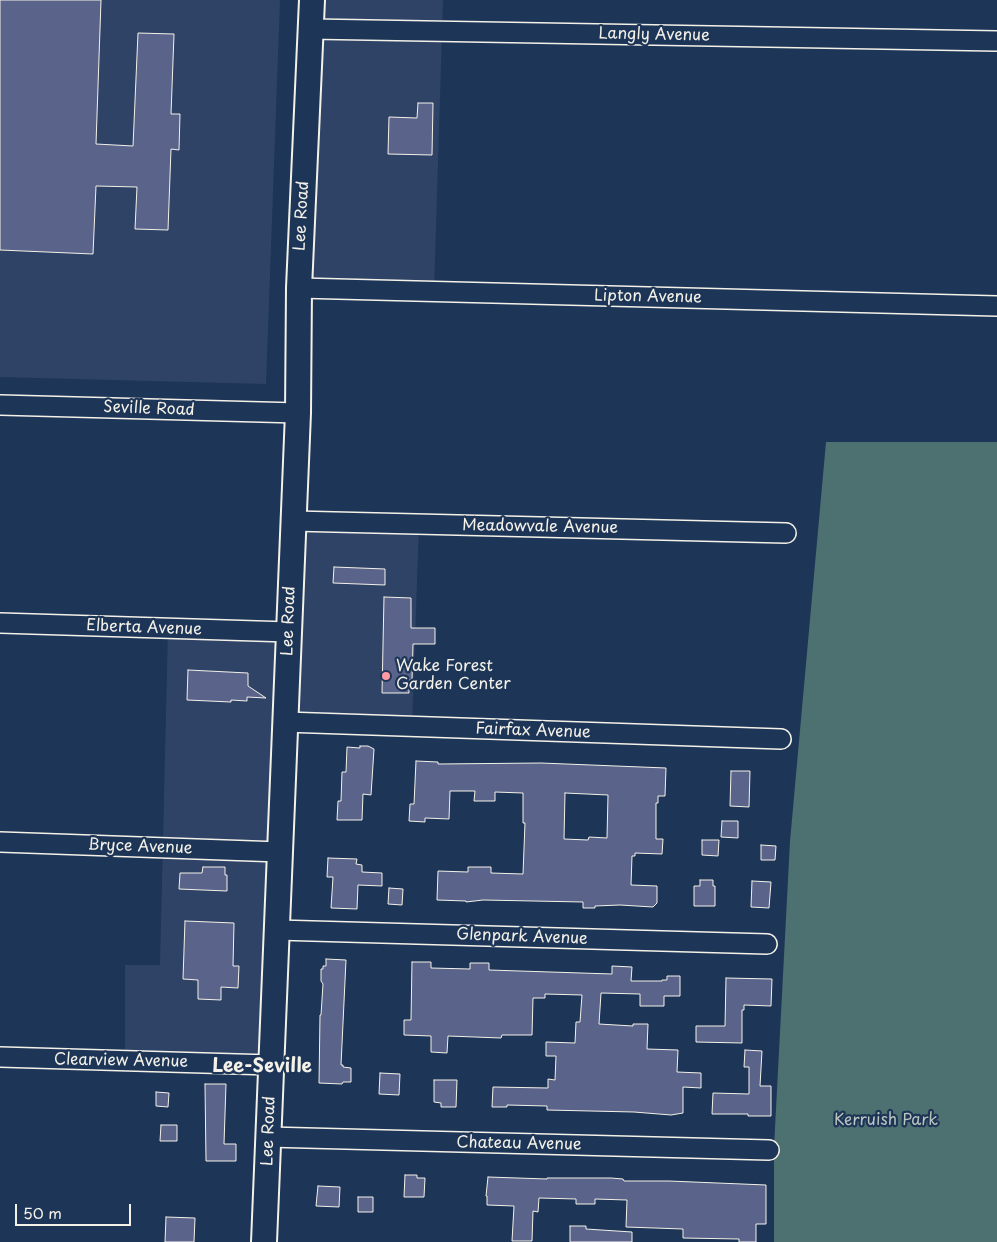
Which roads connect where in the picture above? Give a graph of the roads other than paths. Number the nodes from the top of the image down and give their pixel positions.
1 (312, 0) edge
2 (311, 29) junction
3 (997, 41) edge
4 (299, 288) junction
5 (997, 306) edge
6 (0, 405) edge
7 (298, 413) junction
8 (293, 521) junction
9 (786, 533) dead end
10 (0, 623) edge
11 (289, 632) junction
12 (285, 722) junction
13 (780, 739) dead end
14 (0, 842) edge
15 (280, 852) junction
16 (277, 930) junction
17 (766, 944) dead end
18 (0, 1058) edge
19 (271, 1065) junction
20 (268, 1137) junction
21 (769, 1150) dead end
22 (264, 1242) edge

1 - 2 main road, Lee Road
2 - 3 street, Langly Avenue
2 - 4 main road, Lee Road
4 - 5 street, Lipton Avenue
4 - 7 main road, Lee Road
6 - 7 street, Seville Road
7 - 8 main road, Lee Road
8 - 9 street, Meadowvale Avenue
8 - 11 main road, Lee Road
10 - 11 street, Elberta Avenue
11 - 12 main road, Lee Road
12 - 13 street, Fairfax Avenue
12 - 15 main road, Lee Road
14 - 15 street, Bryce Avenue
15 - 16 main road, Lee Road
16 - 17 street, Glenpark Avenue
16 - 19 main road, Lee Road
18 - 19 street, Clearview Avenue
19 - 20 main road, Lee Road
20 - 21 street, Chateau Avenue
20 - 22 main road, Lee Road

